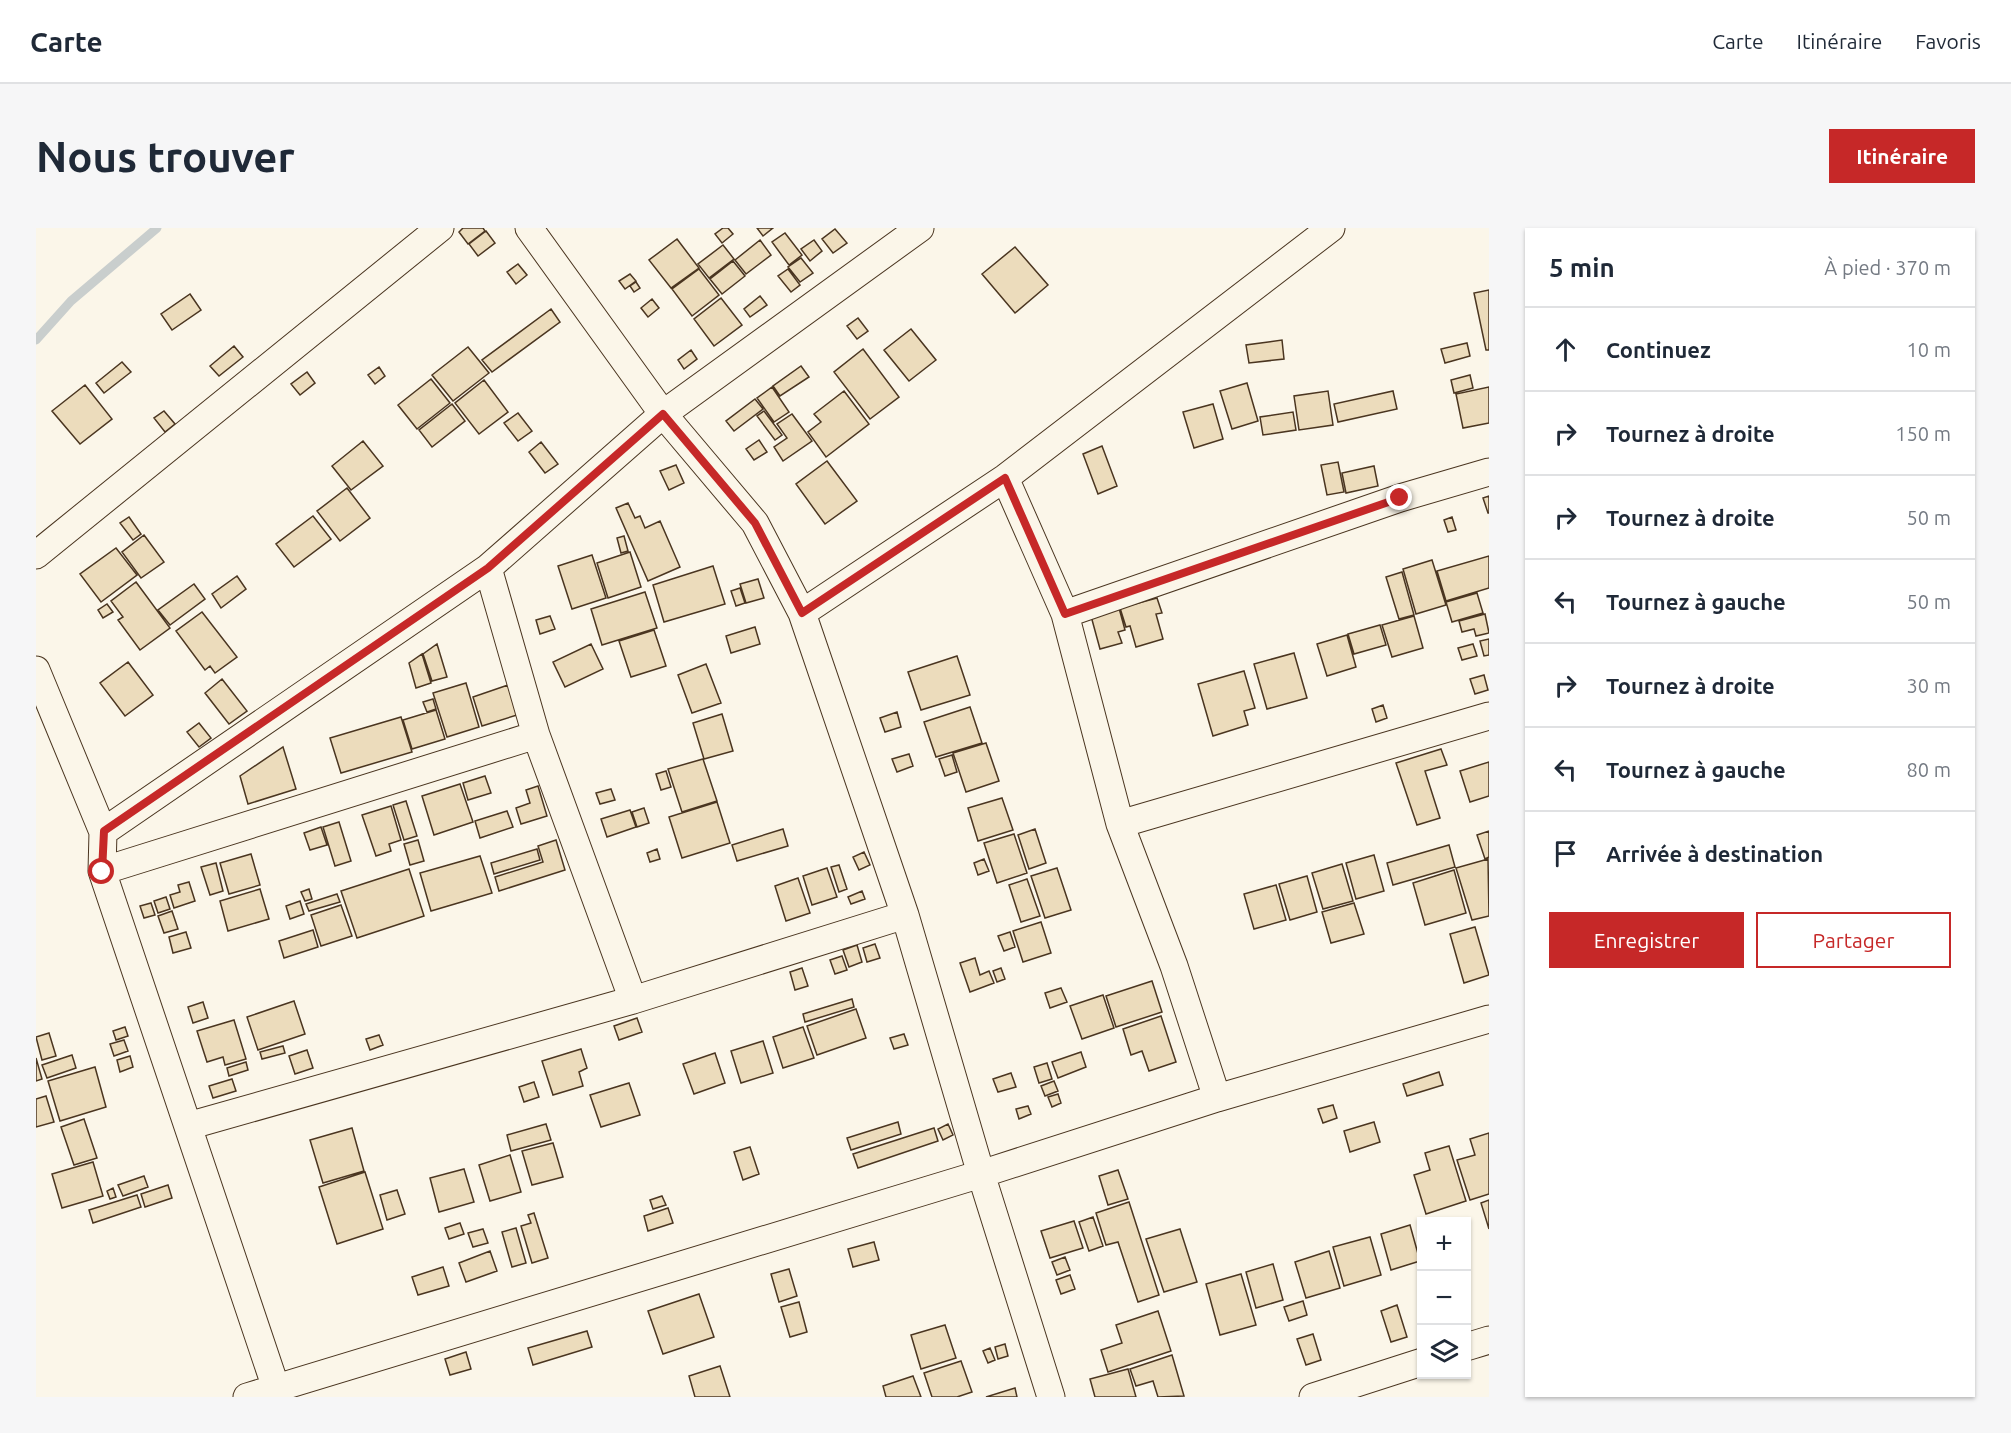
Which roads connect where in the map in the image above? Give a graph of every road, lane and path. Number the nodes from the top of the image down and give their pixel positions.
1 (441, 228) edge
2 (529, 228) edge
3 (920, 228) edge
4 (1331, 228) edge
5 (663, 414) junction
6 (1489, 472) edge
7 (1005, 478) junction
8 (36, 555) edge
9 (488, 568) junction
10 (802, 613) junction
11 (1065, 614) junction
12 (36, 670) edge
13 (1489, 716) edge
14 (536, 735) junction
15 (1120, 824) junction
16 (104, 831) junction
17 (102, 872) junction
18 (905, 915) junction
19 (633, 1000) junction
20 (1489, 1019) edge
21 (1216, 1098) junction
22 (188, 1126) junction
23 (981, 1174) junction
24 (1489, 1340) edge
25 (1471, 1346) edge
26 (1417, 1364) edge
27 (277, 1392) edge
28 (247, 1397) edge
29 (1051, 1397) edge
30 (1313, 1397) edge

1 - 8 street
2 - 5 street
3 - 5 street
4 - 7 street
5 - 9 street
5 - 10 street
6 - 11 street
7 - 10 street
7 - 11 street
9 - 14 street
9 - 16 street
10 - 18 street
11 - 15 street
12 - 16 street
13 - 15 street
14 - 17 street
14 - 19 street
15 - 21 street
16 - 17 street
17 - 22 street
18 - 19 street
18 - 23 street
19 - 22 street
20 - 21 street
21 - 23 street
22 - 27 street
23 - 27 street
23 - 29 street
24 - 25 street
26 - 30 street
27 - 28 street

